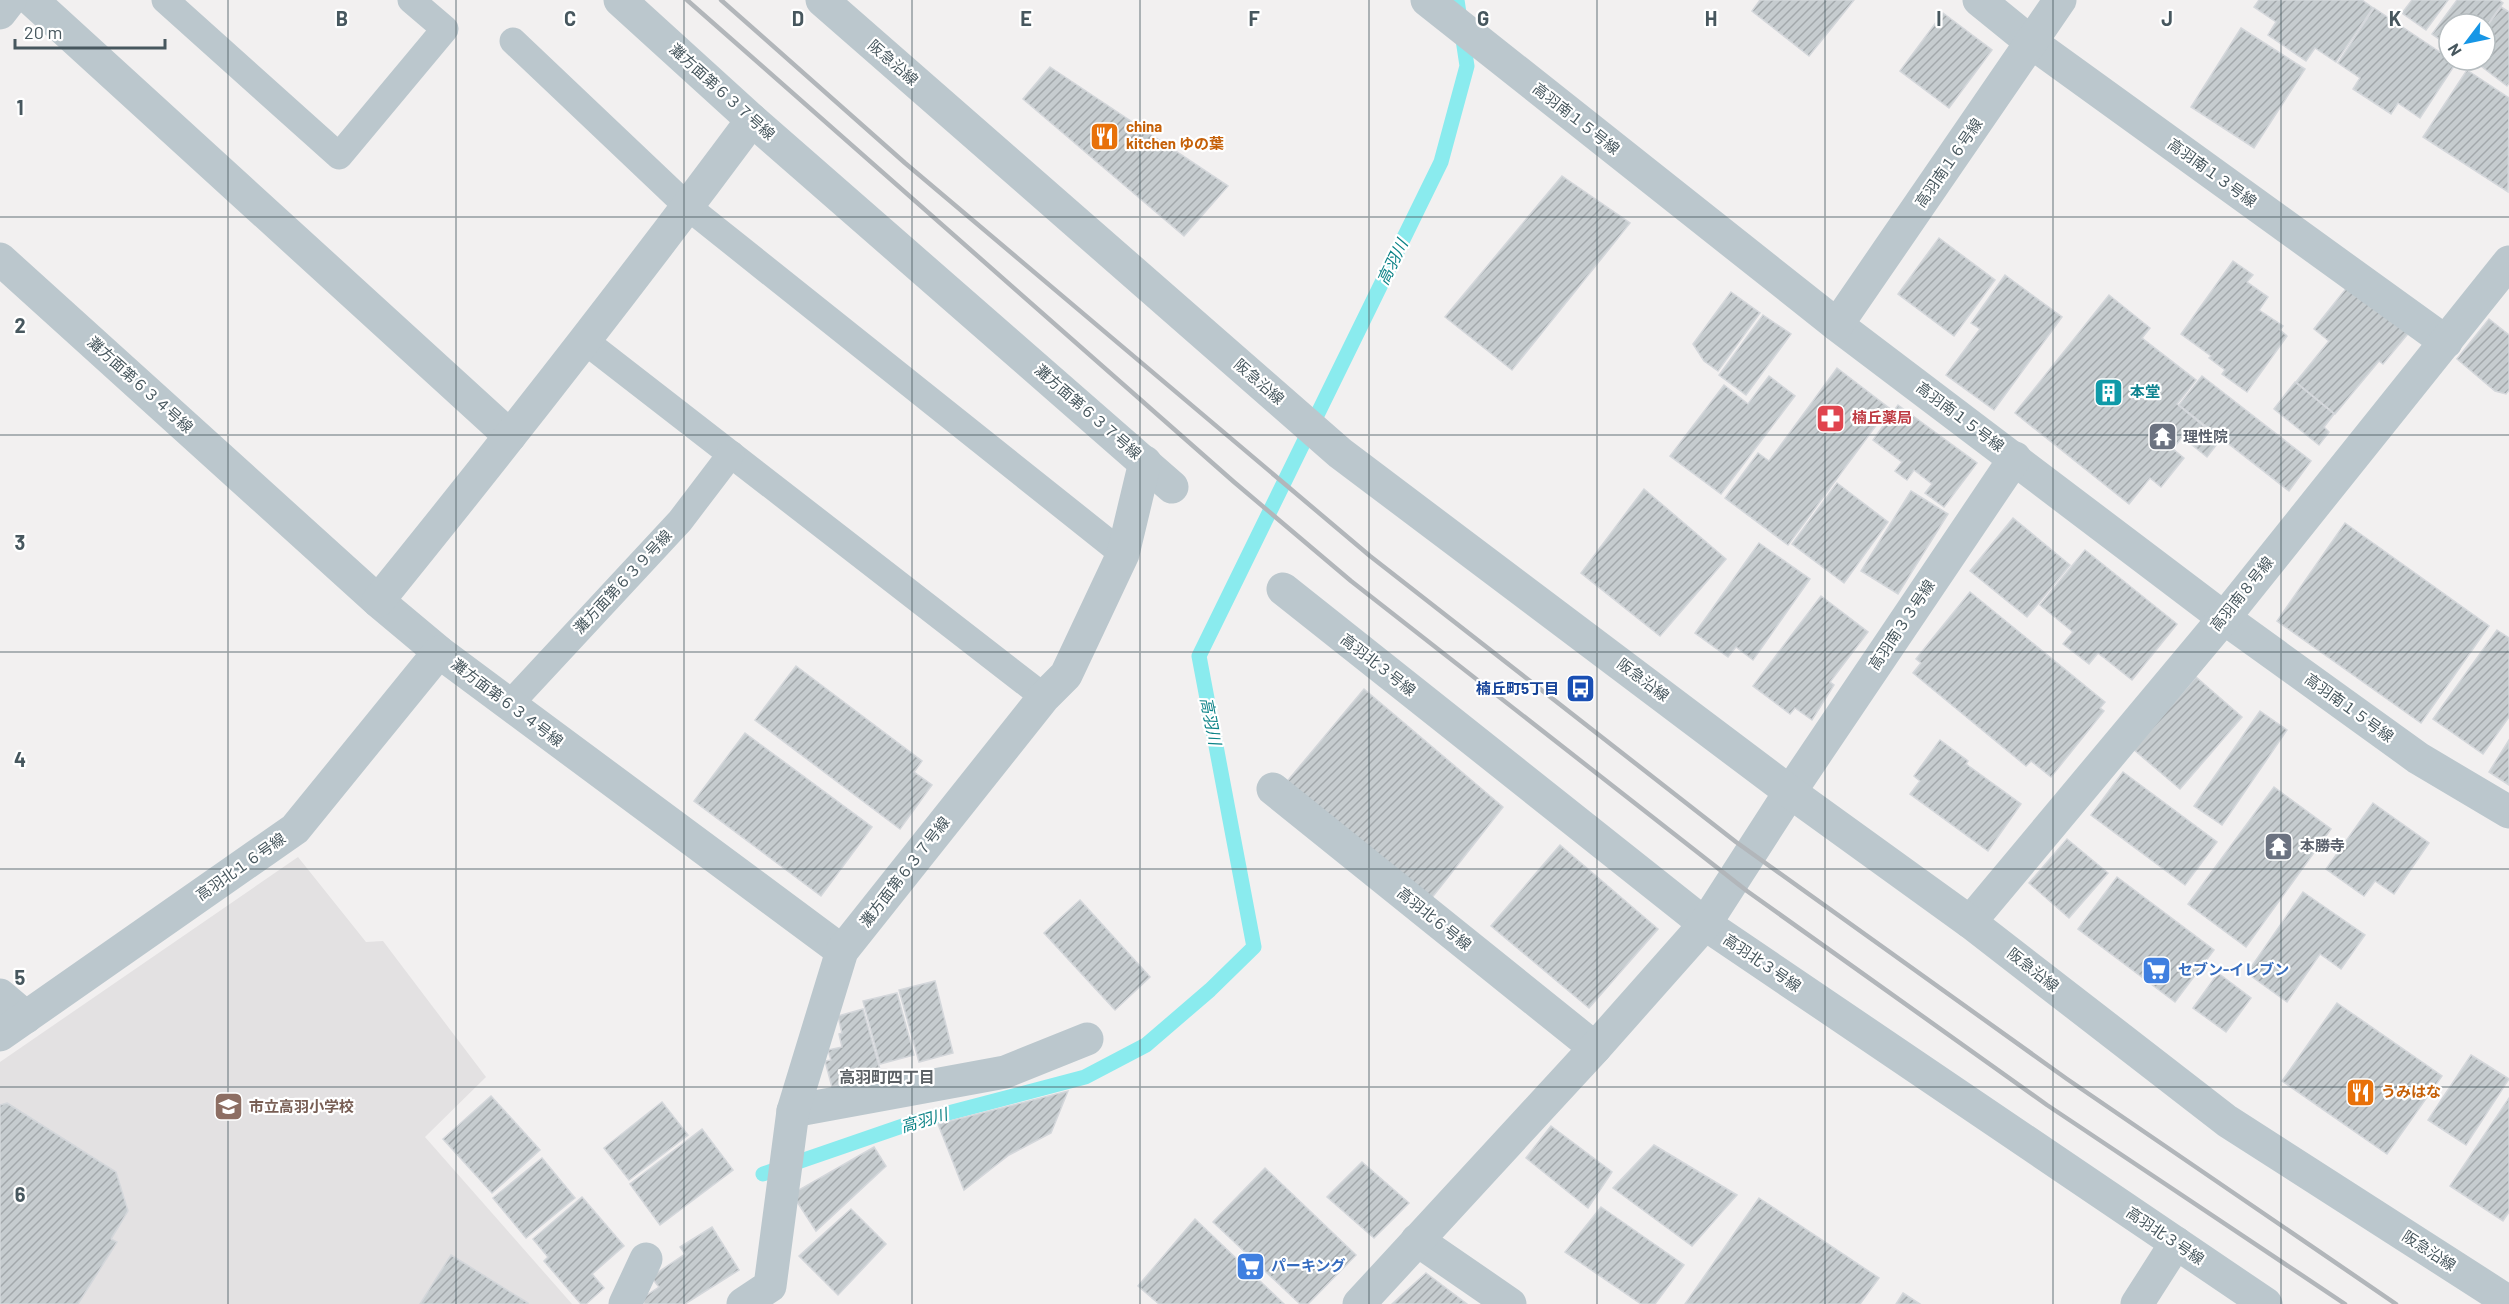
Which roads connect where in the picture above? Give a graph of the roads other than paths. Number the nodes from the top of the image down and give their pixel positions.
1 (10, 0) edge
2 (32, 0) edge
3 (165, 0) edge
4 (411, 0) edge
5 (620, 0) edge
6 (1979, 0) edge
7 (2060, 0) edge
8 (1428, 1) edge
9 (836, 5) edge
10 (0, 13) edge
11 (513, 42) dead end
12 (2032, 43) junction
13 (752, 120) junction
14 (688, 207) junction
15 (0, 259) edge
16 (2509, 262) edge
17 (1837, 324) junction
18 (585, 341) junction
19 (2446, 342) junction
20 (510, 436) junction
21 (731, 454) junction
22 (2014, 458) junction
23 (1145, 462) junction
24 (1172, 487) dead end
25 (1123, 554) junction
26 (1283, 589) dead end
27 (378, 601) junction
28 (2224, 618) junction
29 (439, 652) junction
30 (1044, 697) junction
31 (509, 705) junction
32 (1273, 789) dead end
33 (1790, 792) junction
34 (2509, 812) edge
35 (1970, 922) junction
36 (1705, 924) junction
37 (842, 951) junction
38 (0, 995) edge
39 (13, 1026) edge
40 (1087, 1039) dead end
41 (1595, 1048) junction
42 (792, 1120) junction
43 (1417, 1240) junction
44 (2176, 1243) junction
45 (646, 1259) dead end
46 (781, 1295) edge
47 (2509, 1302) edge
48 (625, 1304) edge
49 (743, 1304) edge
50 (1359, 1304) edge
51 (1510, 1304) edge
52 (2137, 1304) edge
53 (2266, 1304) edge

1 - 10 street
2 - 20 street
3 - 4 lane
5 - 13 street, 灘方面第６３７号線
6 - 12 street, 高羽南１３号線
7 - 12 street, 高羽南１６号線
8 - 17 street, 高羽南１５号線
9 - 33 street, 阪急沿線
11 - 14 lane
12 - 17 street, 高羽南１６号線
12 - 19 street, 高羽南１３号線
13 - 14 street
13 - 23 street, 灘方面第６３７号線
14 - 18 street
14 - 25 lane
15 - 27 street, 灘方面第６３４号線
16 - 19 street, 高羽南８号線
17 - 22 street, 高羽南１５号線
18 - 20 street
18 - 21 lane
19 - 28 street, 高羽南８号線
20 - 27 street
21 - 30 lane
21 - 31 lane, 灘方面第６３９号線
22 - 28 street, 高羽南１５号線
22 - 33 street, 高羽南３３号線
23 - 24 street
23 - 25 street, 灘方面第６３７号線
25 - 30 street, 灘方面第６３７号線
26 - 36 street, 高羽北３号線
27 - 29 street, 灘方面第６３４号線
28 - 34 street, 高羽南１５号線
28 - 35 street, 高羽南８号線
29 - 31 street, 灘方面第６３４号線
29 - 39 street, 高羽北１６号線
30 - 37 street, 灘方面第６３７号線
31 - 37 street, 灘方面第６３４号線
32 - 41 street, 高羽北６号線
33 - 35 street, 阪急沿線
33 - 36 street, 高羽南３３号線
35 - 47 street, 阪急沿線
36 - 41 street, 高羽南３３号線
36 - 44 street, 高羽北３号線
37 - 42 street
38 - 39 street
40 - 42 street
41 - 43 street, 高羽南３３号線
42 - 46 street
43 - 50 street, 高羽南３３号線
43 - 51 street
44 - 52 street
44 - 53 street, 高羽北３号線
45 - 48 street
46 - 49 street

